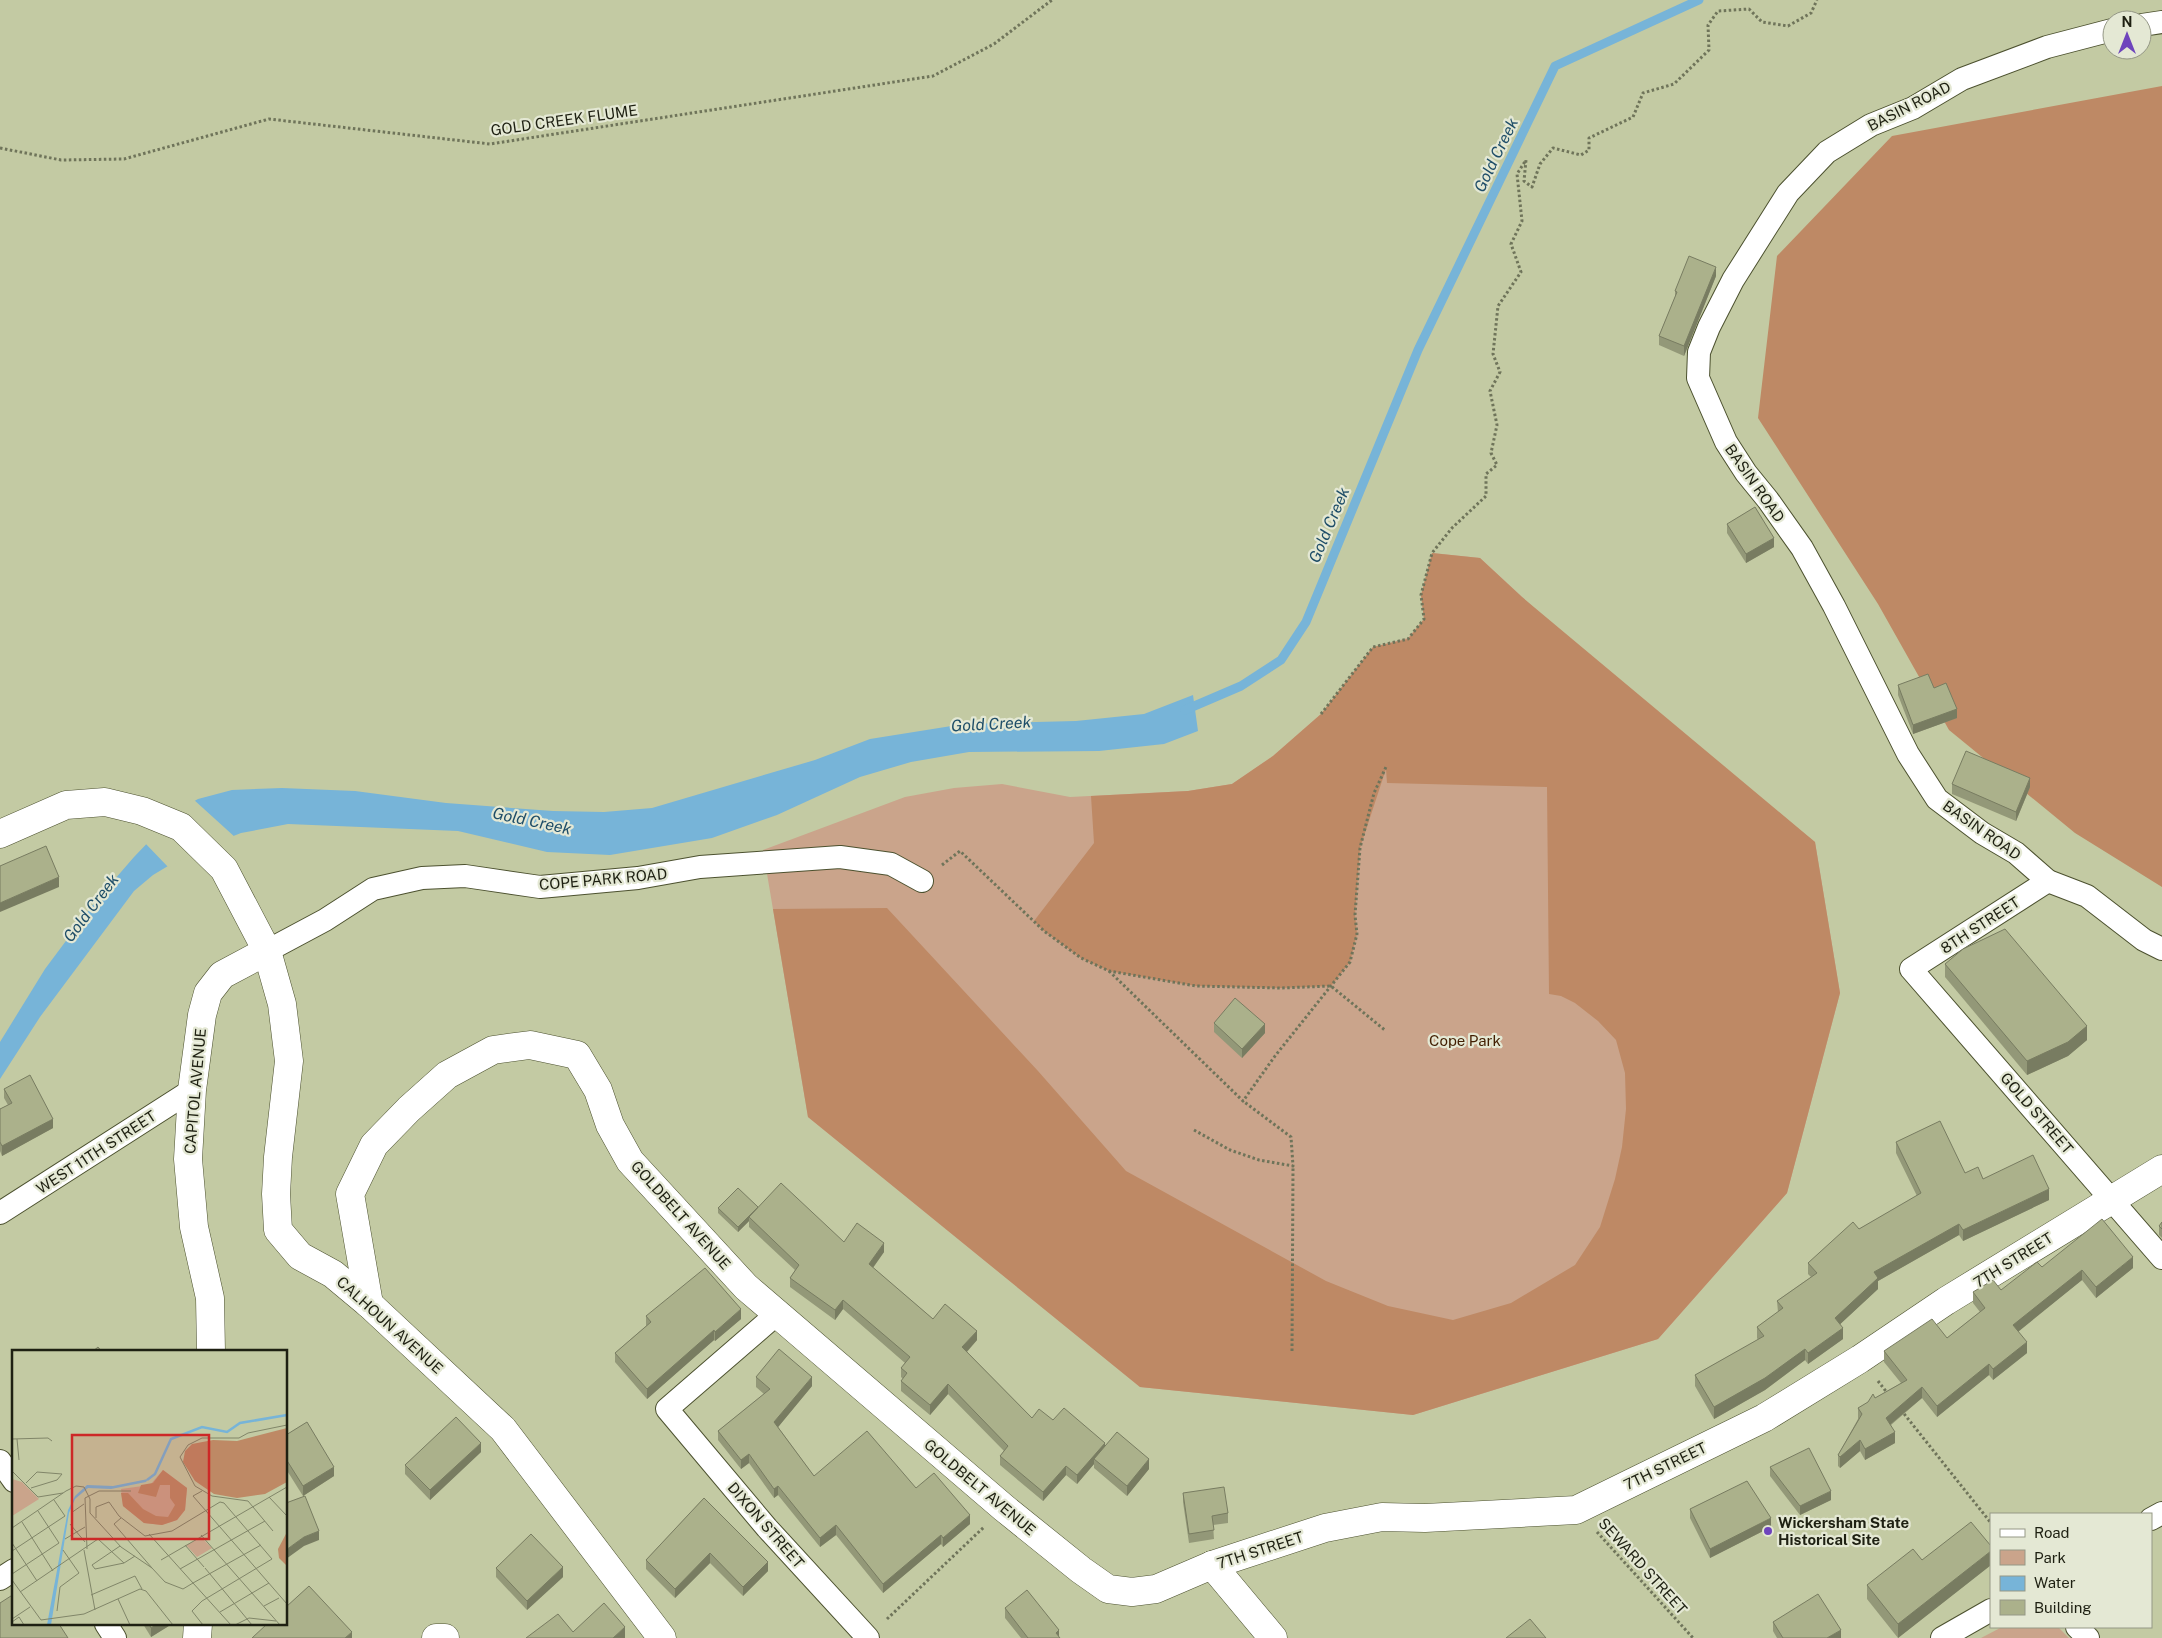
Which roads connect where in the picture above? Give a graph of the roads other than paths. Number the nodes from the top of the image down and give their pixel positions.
1 (2102, 33) edge
2 (0, 834) edge
3 (930, 875) road end
4 (2048, 881) junction
5 (2162, 949) edge
6 (266, 951) junction
7 (1910, 969) joint
8 (192, 1090) junction
9 (2162, 1169) edge
10 (2112, 1199) junction
11 (0, 1213) edge
12 (2162, 1258) edge
13 (369, 1304) junction
14 (778, 1314) junction
15 (211, 1350) edge
16 (0, 1461) edge
17 (12, 1479) edge
18 (1212, 1565) junction
19 (12, 1571) edge
20 (0, 1579) edge
21 (1108, 1589) joint
22 (1990, 1611) edge
23 (107, 1626) edge
24 (2079, 1628) edge
25 (115, 1638) edge
26 (662, 1638) edge
27 (868, 1638) edge
28 (1273, 1638) edge
29 (1942, 1638) edge
30 (2088, 1638) edge

1 - 4 street, BASIN ROAD
2 - 6 street, CALHOUN AVENUE
3 - 6 street, COPE PARK ROAD
4 - 5 street, BASIN ROAD
4 - 7 street, 8TH STREET
6 - 8 street, CAPITOL AVENUE
6 - 13 street, CALHOUN AVENUE
7 - 10 street, GOLD STREET
8 - 11 street, WEST 11TH STREET
8 - 15 street, CAPITOL AVENUE
9 - 10 street, 7TH STREET
10 - 12 street, GOLD STREET
10 - 18 street, 7TH STREET
13 - 14 street, GOLDBELT AVENUE
13 - 26 street, CALHOUN AVENUE
14 - 21 street, GOLDBELT AVENUE
14 - 27 street, DIXON STREET
16 - 17 street
18 - 21 street, 7TH STREET
18 - 28 street
19 - 20 street
22 - 29 street
23 - 25 street
24 - 30 street

